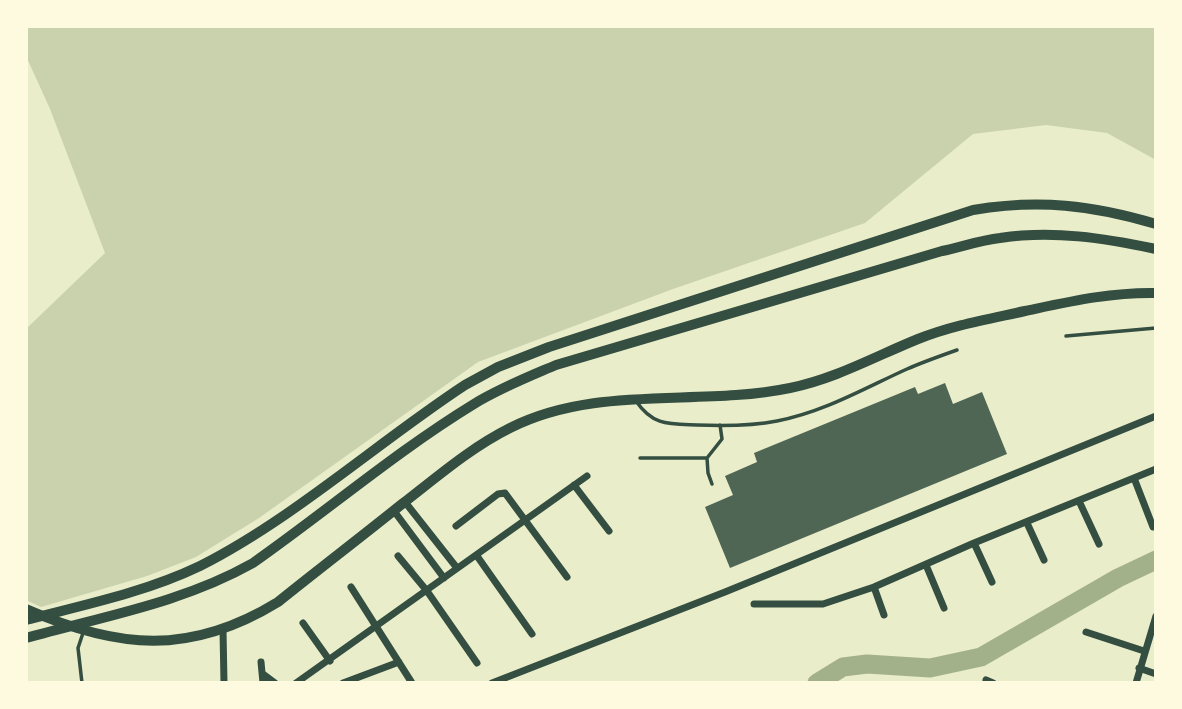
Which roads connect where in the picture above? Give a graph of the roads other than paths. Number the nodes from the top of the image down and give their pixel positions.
1 (1156, 224) edge
2 (1156, 249) edge
3 (1156, 293) edge
4 (1156, 328) edge
5 (1066, 336) dead end
6 (957, 350) dead end
7 (635, 399) junction
8 (1156, 416) edge
9 (720, 425) junction
10 (640, 458) dead end
11 (707, 458) junction
12 (1156, 469) edge
13 (587, 476) dead end
14 (1134, 478) junction
15 (712, 484) dead end
16 (574, 485) junction
17 (1079, 501) junction
18 (405, 502) junction
19 (394, 511) junction
20 (525, 520) junction
21 (1027, 523) junction
22 (456, 526) dead end
23 (1153, 527) dead end
24 (608, 531) dead end
25 (975, 542) junction
26 (1099, 544) dead end
27 (398, 555) dead end
28 (477, 556) junction
29 (1044, 560) dead end
30 (926, 565) junction
31 (457, 568) junction
32 (567, 577) dead end
33 (444, 578) junction
34 (992, 582) dead end
35 (351, 587) dead end
36 (874, 587) junction
37 (426, 590) junction
38 (754, 604) dead end
39 (944, 608) dead end
40 (26, 609) edge
41 (884, 615) dead end
42 (1156, 616) edge
43 (26, 620) edge
44 (303, 622) dead end
45 (375, 625) junction
46 (223, 630) junction
47 (84, 631) junction
48 (1086, 632) dead end
49 (532, 634) dead end
50 (26, 638) edge
51 (1144, 651) junction
52 (330, 661) junction
53 (261, 662) dead end
54 (398, 662) junction
55 (477, 663) dead end
56 (1139, 668) junction
57 (1156, 674) edge
58 (263, 678) edge
59 (82, 683) edge
60 (224, 683) edge
61 (275, 683) edge
62 (296, 683) edge
63 (343, 683) edge
64 (412, 683) edge
65 (492, 683) edge
66 (1136, 683) edge

1 - 43 main road
2 - 50 main road
3 - 7 main road
4 - 5 lane
6 - 9 lane
7 - 9 lane
7 - 18 main road
8 - 65 street
9 - 11 lane
10 - 11 lane
11 - 15 lane
12 - 14 street
13 - 16 street
14 - 17 street
14 - 23 street
16 - 20 street
16 - 24 street
17 - 21 street
17 - 26 street
18 - 19 main road
18 - 31 street
19 - 33 street
19 - 46 main road
20 - 22 street
20 - 28 street
20 - 32 street
21 - 25 street
21 - 29 street
25 - 30 street
25 - 34 street
27 - 37 street
28 - 31 street
28 - 49 street
30 - 36 street
30 - 39 street
31 - 33 street
33 - 37 street
35 - 45 street
36 - 38 street
36 - 41 street
37 - 45 street
37 - 55 street
40 - 47 main road
42 - 51 street
44 - 52 street
45 - 52 street
45 - 54 street
46 - 47 main road
46 - 60 street
47 - 59 lane
48 - 51 street
51 - 56 street
52 - 62 street
53 - 58 street
54 - 63 street
54 - 64 street
56 - 57 street
56 - 66 street
58 - 61 street

